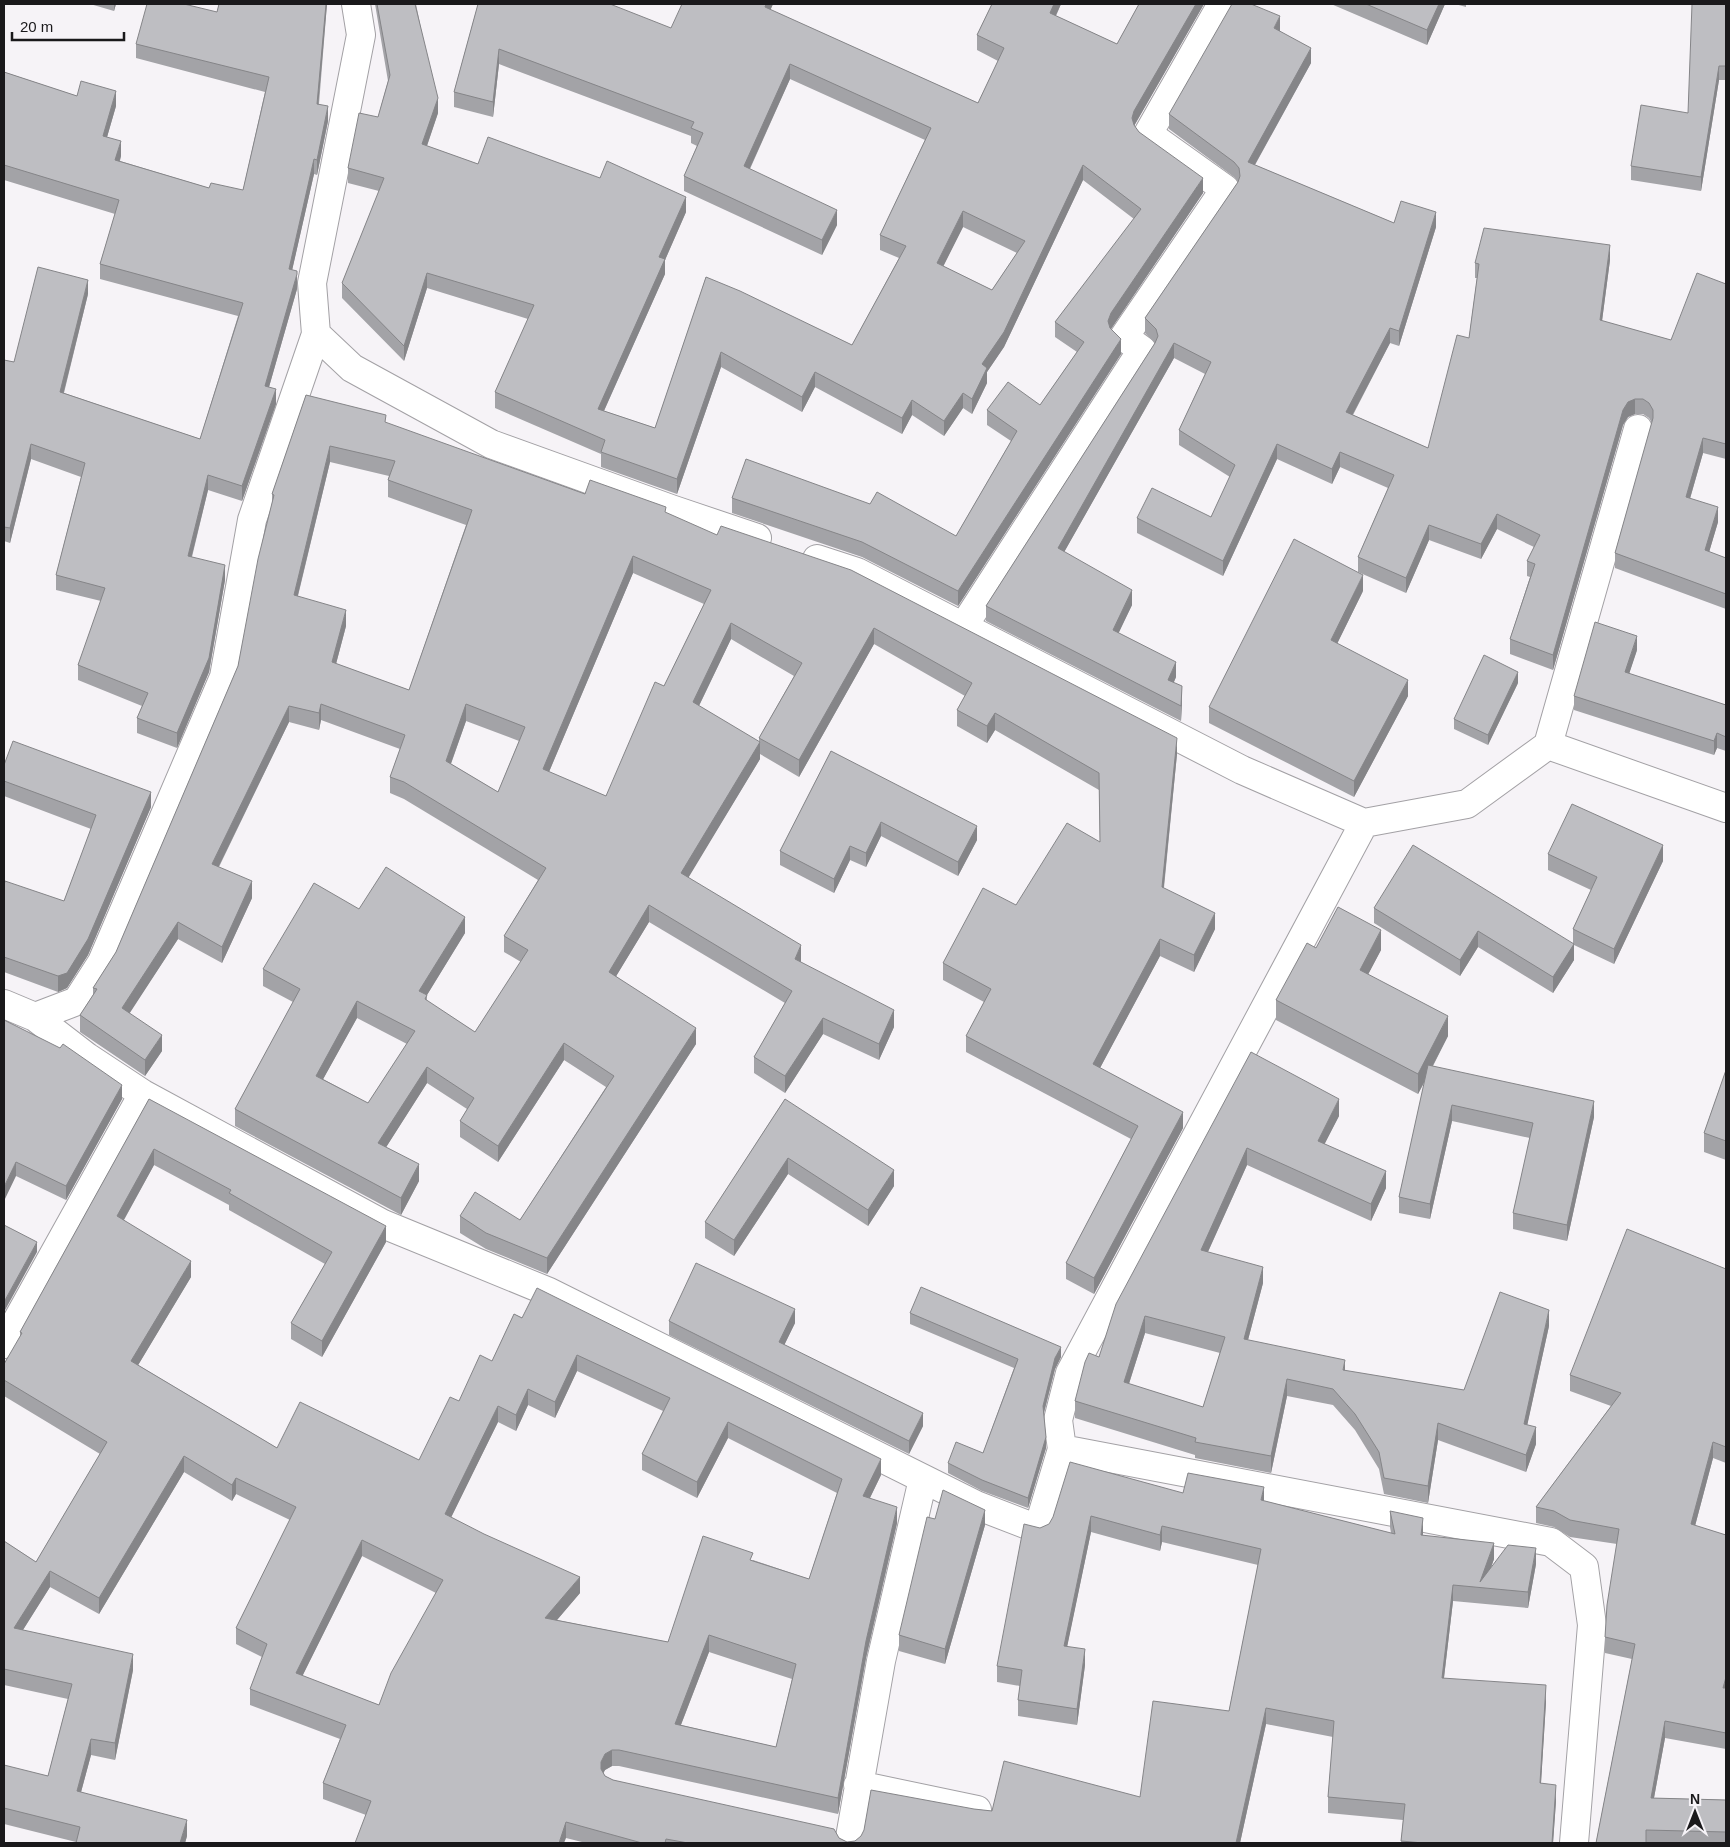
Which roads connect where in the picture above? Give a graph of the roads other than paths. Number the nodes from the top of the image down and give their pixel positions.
1 (356, 4) edge
2 (1222, 4) edge
3 (316, 334) junction
4 (1638, 429) dead end
5 (963, 627) junction
6 (1548, 746) junction
7 (1726, 808) edge
8 (1364, 822) junction
9 (4, 1004) edge
10 (35, 1017) junction
11 (143, 1094) junction
12 (4, 1344) edge
13 (1062, 1449) junction
14 (923, 1478) junction
15 (858, 1786) junction
16 (977, 1810) edge
17 (843, 1834) edge
18 (1574, 1843) edge

1 - 3 street
2 - 5 street
3 - 5 street
3 - 10 street
4 - 6 street
5 - 8 street
6 - 7 street
6 - 8 street
8 - 13 street
9 - 10 street
10 - 11 street
11 - 12 street
11 - 14 street
13 - 14 street
13 - 18 street
14 - 15 street
15 - 16 street
15 - 17 street

